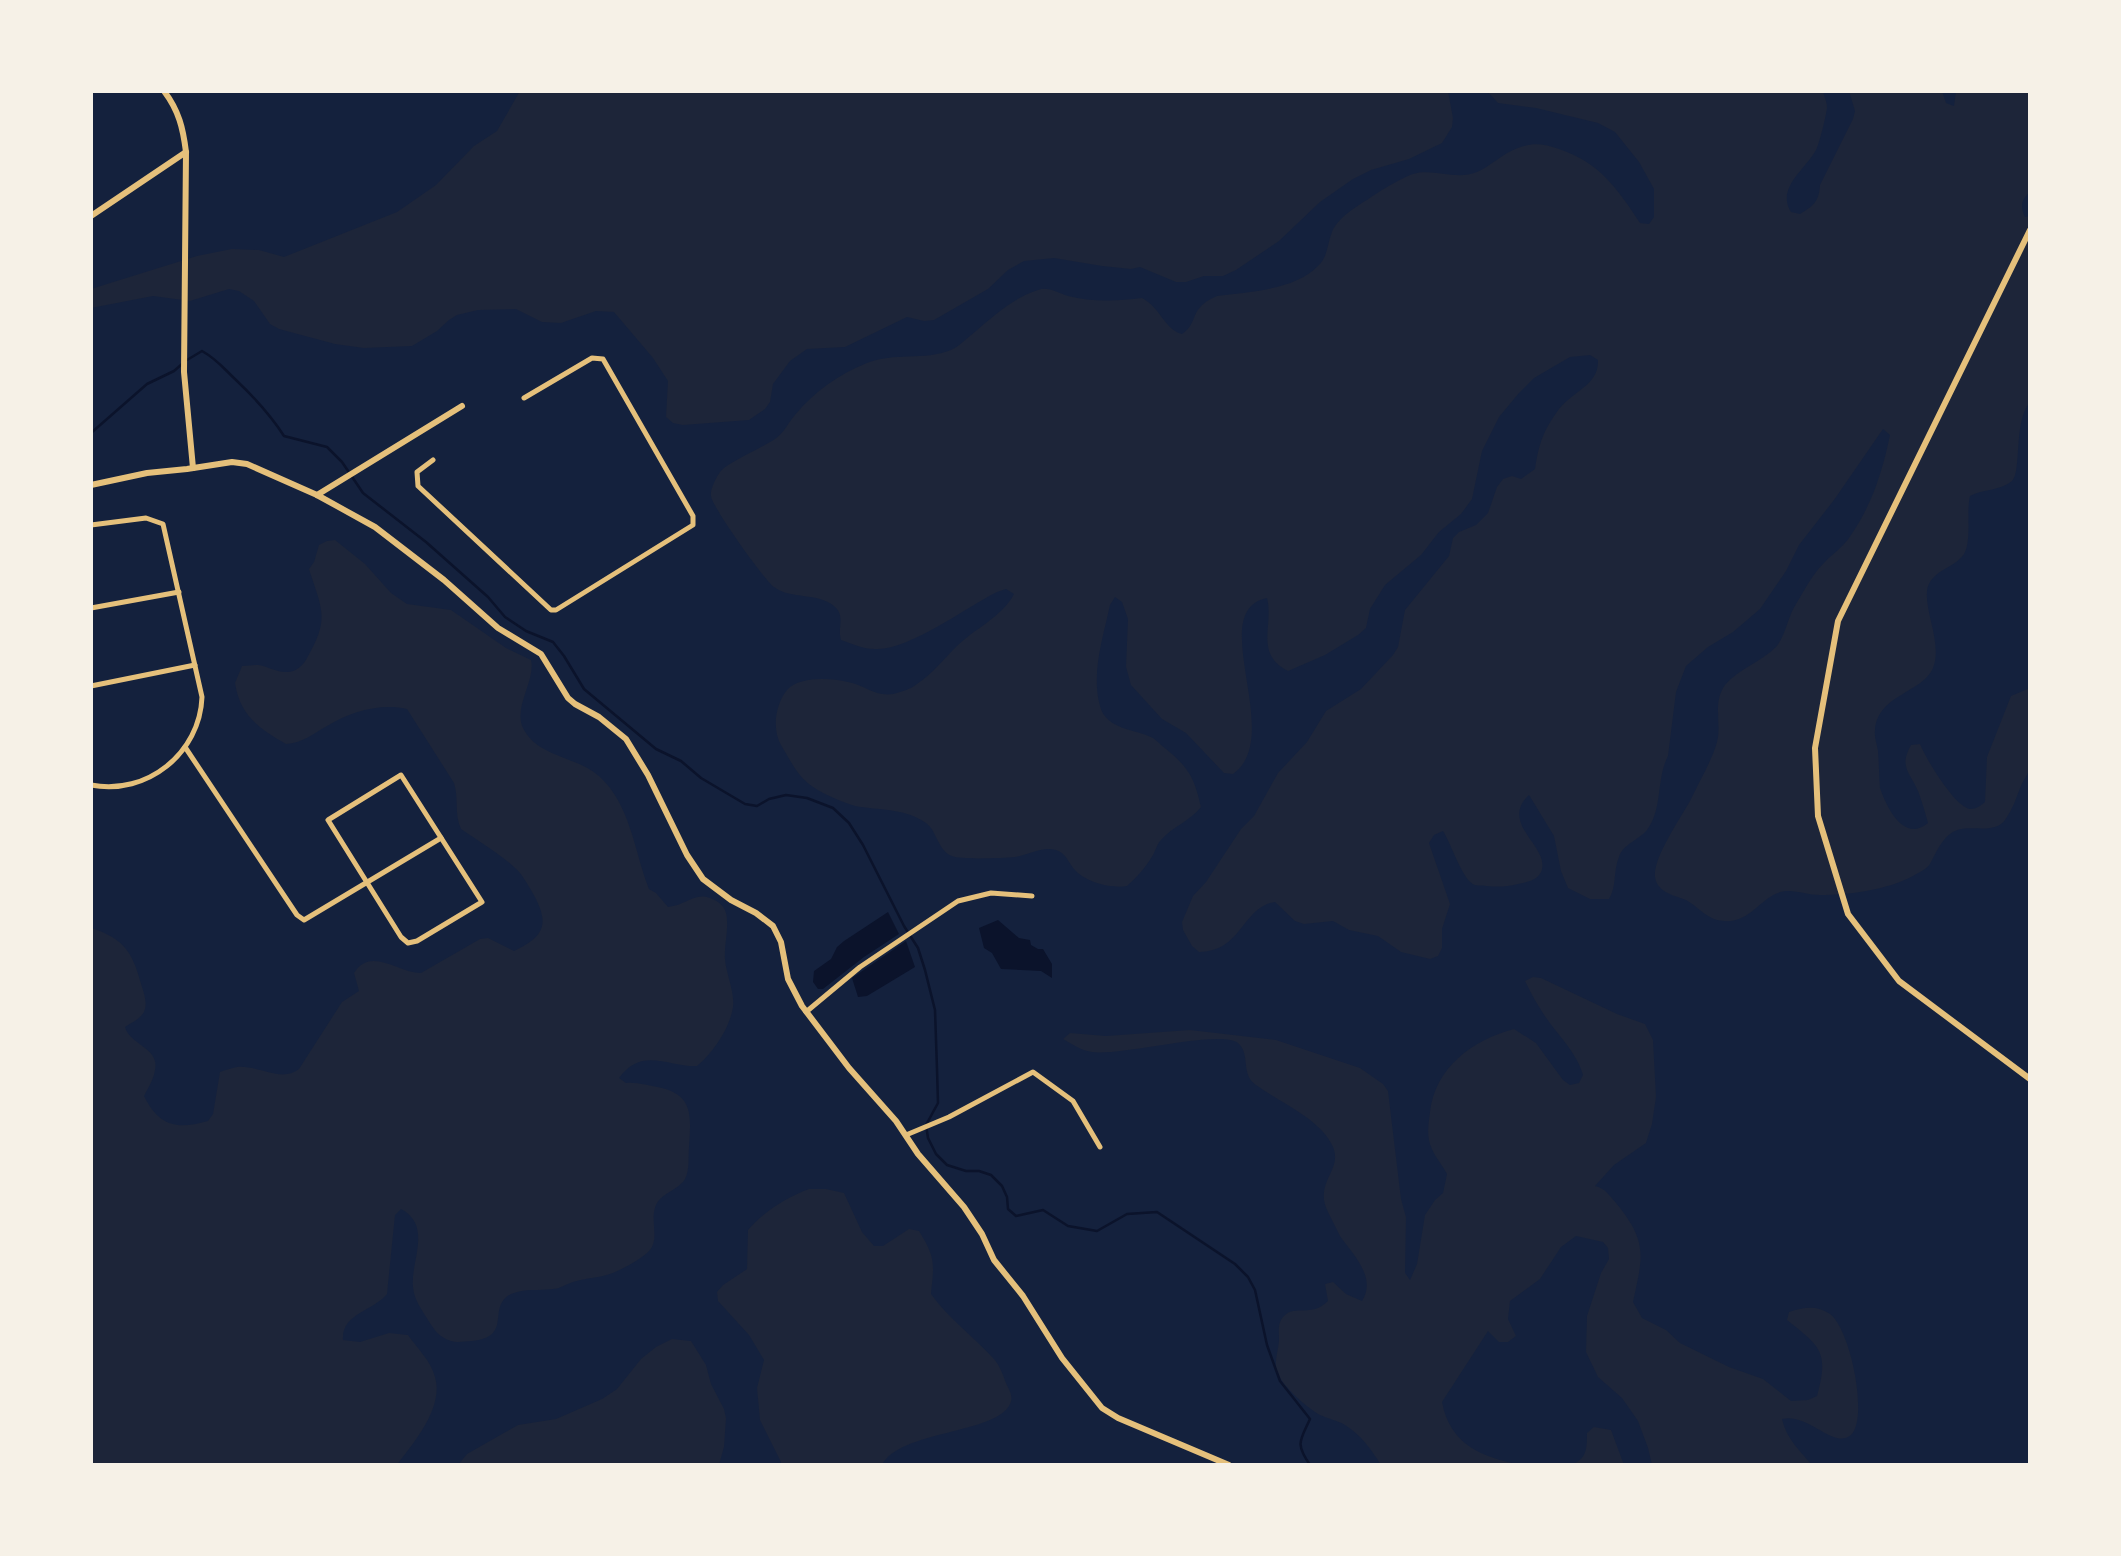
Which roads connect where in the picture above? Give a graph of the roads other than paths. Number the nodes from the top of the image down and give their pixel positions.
1 (164, 91) edge
2 (186, 152) junction
3 (91, 216) edge
4 (2030, 230) edge
5 (524, 398) dead end
6 (462, 406) dead end
7 (433, 460) dead end
8 (193, 468) junction
9 (91, 485) edge
10 (317, 495) junction
11 (91, 525) edge
12 (179, 592) junction
13 (91, 608) edge
14 (195, 665) junction
15 (91, 686) edge
16 (185, 747) junction
17 (91, 785) edge
18 (441, 838) junction
19 (368, 883) junction
20 (1032, 896) dead end
21 (806, 1012) junction
22 (2030, 1079) edge
23 (906, 1135) junction
24 (1100, 1147) dead end
25 (1229, 1465) edge

1 - 2 street
2 - 3 street
2 - 8 street
4 - 22 street
5 - 7 street
6 - 10 street
8 - 9 street
8 - 10 street
10 - 21 street
11 - 12 street
12 - 13 street
12 - 14 street
14 - 15 street
14 - 16 street
16 - 17 street
16 - 19 street
18 - 19 street
18 - 19 street
18 - 19 street
20 - 21 street
21 - 23 street
23 - 24 street
23 - 25 street

